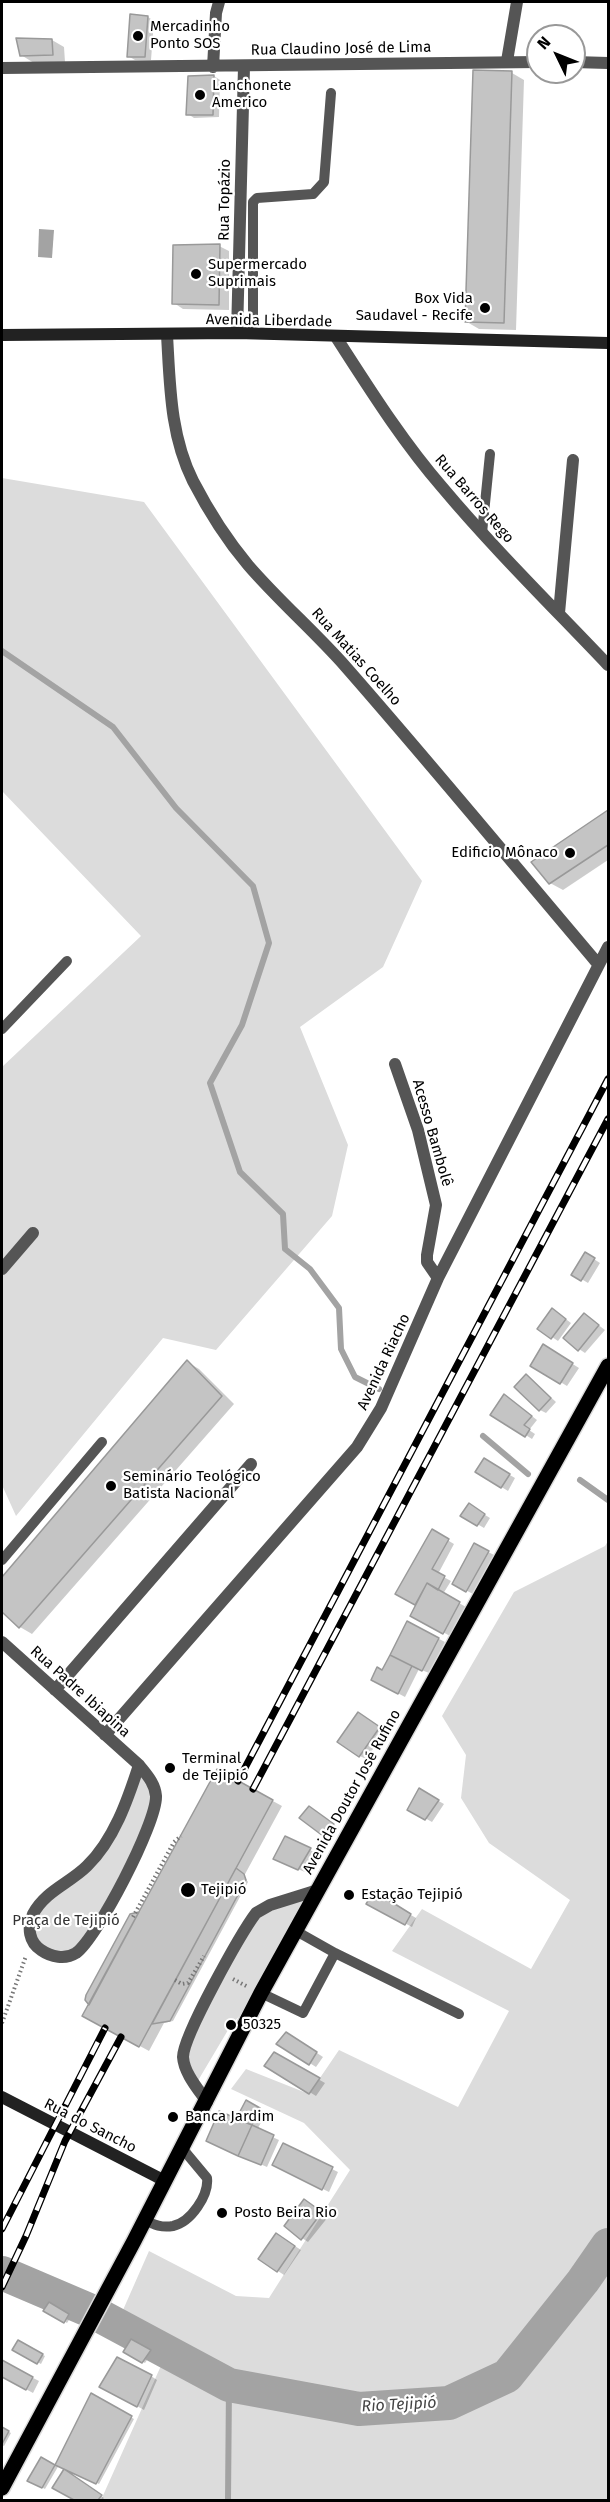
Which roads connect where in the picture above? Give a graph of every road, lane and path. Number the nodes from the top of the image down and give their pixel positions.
1 (219, 2) edge
2 (517, 2) edge
3 (507, 61) junction
4 (526, 62) edge
5 (586, 62) edge
6 (609, 63) edge
7 (213, 67) junction
8 (244, 67) junction
9 (2, 68) edge
10 (331, 93) dead end
11 (243, 333) junction
12 (2, 335) edge
13 (167, 335) junction
14 (336, 337) junction
15 (609, 343) edge
16 (490, 454) dead end
17 (573, 460) dead end
18 (482, 532) junction
19 (559, 613) junction
20 (609, 665) edge
21 (609, 947) edge
22 (68, 961) dead end
23 (598, 964) junction
24 (2, 1029) edge
25 (395, 1064) dead end
26 (33, 1233) dead end
27 (2, 1269) edge
28 (438, 1278) junction
29 (609, 1366) edge
30 (102, 1442) dead end
31 (251, 1464) dead end
32 (2, 1560) edge
33 (2, 1642) edge
34 (55, 1690) junction
35 (105, 1735) junction
36 (139, 1765) junction
37 (181, 1836) dead end
38 (318, 1890) junction
39 (133, 1917) dead end
40 (296, 1931) junction
41 (31, 1941) junction
42 (335, 1953) junction
43 (204, 1956) dead end
44 (221, 1973) junction
45 (175, 1980) dead end
46 (261, 1993) junction
47 (459, 2014) dead end
48 (2, 2023) edge
49 (2, 2097) edge
50 (207, 2102) junction
51 (182, 2148) junction
52 (165, 2181) junction
53 (145, 2220) junction
54 (2, 2488) edge

1 - 7 street
2 - 3 street
3 - 4 street, Rua Claudino José de Lima
3 - 8 street, Rua Claudino José de Lima
5 - 6 street
7 - 8 street, Rua Claudino José de Lima
7 - 9 street, Rua Claudino José de Lima
8 - 11 street, Rua Topázio
10 - 11 lane
11 - 13 main road, Avenida Liberdade
11 - 14 main road, Avenida Liberdade
12 - 13 main road, Avenida Liberdade
13 - 23 street, Rua Matias Coelho
14 - 15 main road, Avenida Liberdade
14 - 18 street, Rua Barros Rego
16 - 18 lane
17 - 19 street
18 - 19 street, Rua Barros Rego
19 - 20 street, Rua Barros Rego
21 - 23 street, Avenida Riacho
22 - 24 lane
23 - 28 street, Avenida Riacho
25 - 28 street, Acesso Bambolê
26 - 27 street
28 - 35 street, Avenida Riacho
29 - 38 main road, Avenida Doutor José Rufino
30 - 32 lane
31 - 34 street
33 - 34 street, Rua Padre Ibiapina
34 - 35 street, Rua Padre Ibiapina
35 - 36 street, Rua Padre Ibiapina
36 - 41 street
36 - 41 street, Rua Padre Ibiapina
37 - 39 path
38 - 40 main road, Avenida Doutor José Rufino
38 - 44 street
40 - 42 lane
40 - 46 main road, Avenida Doutor José Rufino
41 - 48 path
42 - 46 lane
42 - 47 lane
43 - 45 path
44 - 46 path
44 - 50 street
46 - 50 main road, Avenida Doutor José Rufino
49 - 52 main road, Rua do Sancho
50 - 51 main road, Avenida Doutor José Rufino
51 - 52 main road, Avenida Doutor José Rufino
51 - 53 lane
52 - 53 main road, Avenida Doutor José Rufino
53 - 54 main road, Avenida Doutor José Rufino

